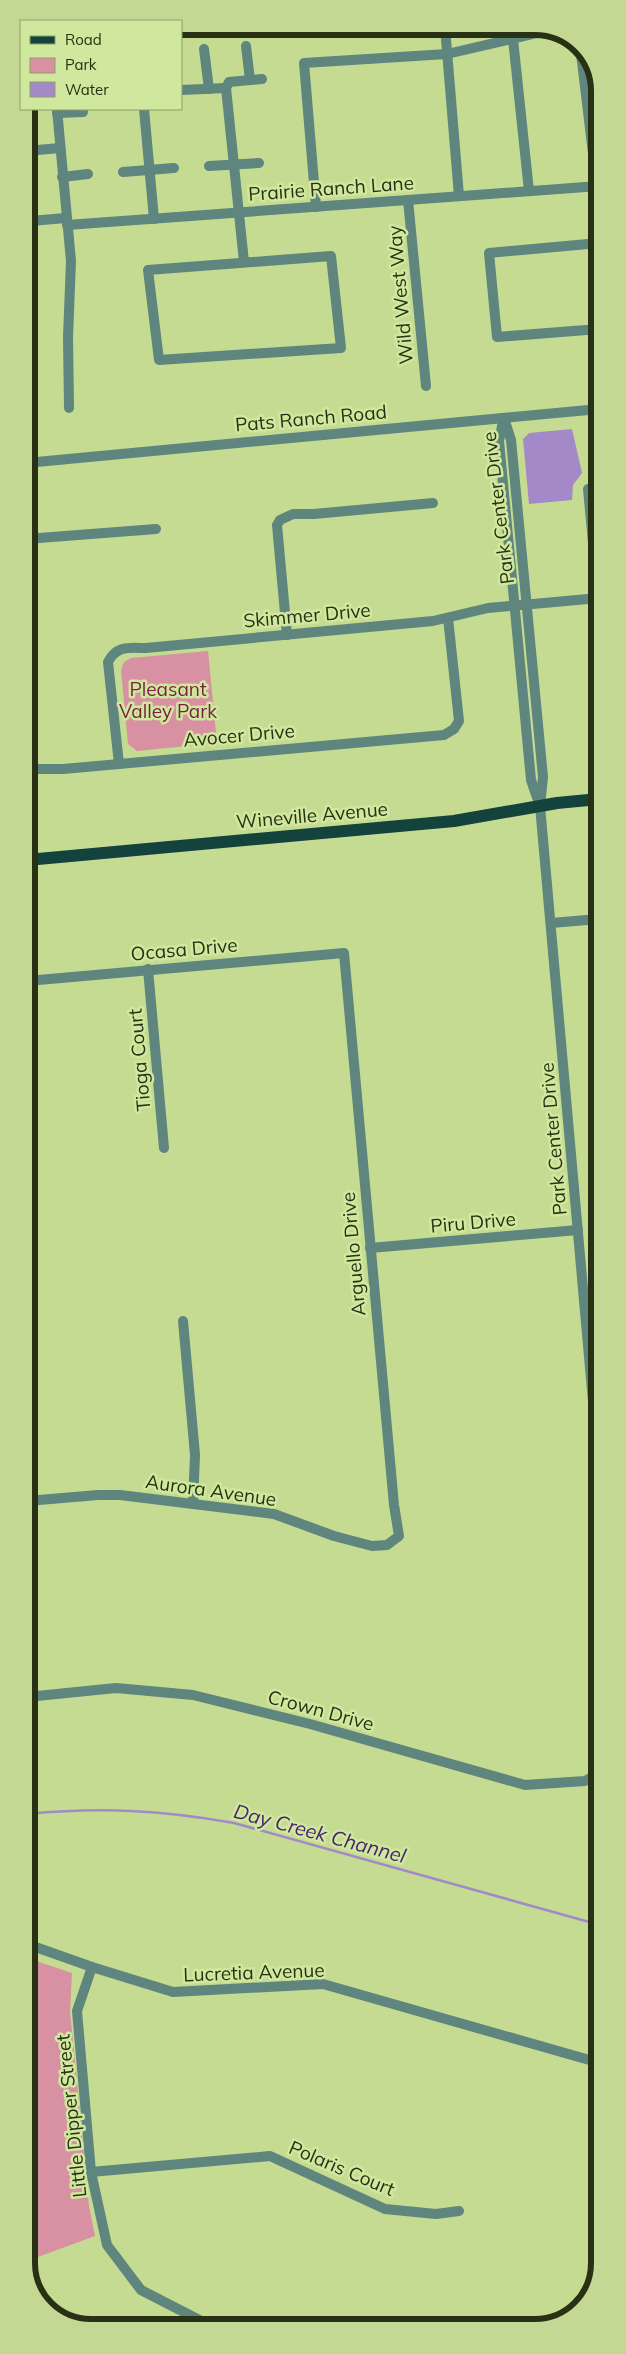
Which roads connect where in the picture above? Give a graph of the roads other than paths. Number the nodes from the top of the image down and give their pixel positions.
1 (446, 35) edge
2 (529, 35) edge
3 (512, 39) junction
4 (246, 46) dead end
5 (204, 49) dead end
6 (448, 54) junction
7 (582, 60) edge
8 (262, 79) dead end
9 (250, 80) junction
10 (226, 88) junction
11 (209, 89) junction
12 (182, 90) edge
13 (144, 110) edge
14 (57, 111) edge
15 (83, 112) dead end
16 (591, 131) edge
17 (60, 148) junction
18 (35, 150) edge
19 (259, 163) dead end
20 (234, 165) junction
21 (208, 166) dead end
22 (174, 168) dead end
23 (150, 171) junction
24 (123, 172) dead end
25 (88, 174) dead end
26 (62, 177) junction
27 (591, 187) edge
28 (529, 191) junction
29 (459, 196) junction
30 (408, 200) junction
31 (316, 207) junction
32 (239, 212) junction
33 (154, 219) junction
34 (35, 221) edge
35 (66, 222) junction
36 (591, 244) edge
37 (244, 262) junction
38 (591, 330) edge
39 (426, 386) dead end
40 (69, 408) dead end
41 (591, 409) edge
42 (504, 418) junction
43 (35, 462) edge
44 (432, 503) dead end
45 (156, 529) dead end
46 (35, 539) edge
47 (591, 601) edge
48 (526, 604) junction
49 (515, 605) junction
50 (448, 618) junction
51 (287, 635) junction
52 (119, 764) junction
53 (35, 770) edge
54 (591, 800) edge
55 (540, 806) junction
56 (35, 859) edge
57 (591, 920) edge
58 (551, 923) junction
59 (344, 954) joint
60 (148, 969) junction
61 (35, 979) edge
62 (164, 1148) dead end
63 (578, 1230) junction
64 (370, 1248) junction
65 (183, 1321) dead end
66 (591, 1341) edge
67 (35, 1500) edge
68 (193, 1504) junction
69 (387, 1546) joint
70 (35, 1696) edge
71 (591, 1778) edge
72 (35, 1947) edge
73 (92, 1967) junction
74 (591, 2059) edge
75 (91, 2172) junction
76 (459, 2211) dead end
77 (197, 2319) edge

1 - 6 street
2 - 3 street
3 - 6 street
3 - 28 street
4 - 9 street
5 - 11 street
6 - 29 street
6 - 31 street
7 - 16 street
8 - 9 street
9 - 10 street
10 - 11 street
10 - 20 street
11 - 12 street
13 - 23 street
14 - 15 street
14 - 17 street
17 - 18 street
17 - 26 street
19 - 20 street
20 - 21 street
20 - 32 street
22 - 23 street
23 - 24 street
23 - 33 street
25 - 26 street
26 - 35 street
27 - 28 street, Prairie Ranch Lane
28 - 29 street, Prairie Ranch Lane
29 - 30 street, Prairie Ranch Lane
30 - 31 street, Prairie Ranch Lane
30 - 39 street, Wild West Way
31 - 32 street, Prairie Ranch Lane
32 - 33 street, Prairie Ranch Lane
32 - 37 street
33 - 35 street, Prairie Ranch Lane
34 - 35 street, Prairie Ranch Lane
35 - 40 street
36 - 38 street
37 - 37 street
41 - 42 street, Pats Ranch Road
42 - 43 street, Pats Ranch Road
42 - 48 street, Park Center Drive
42 - 49 street, Park Center Drive
44 - 51 street
45 - 46 street
47 - 48 street, Skimmer Drive
48 - 49 street, Skimmer Drive
48 - 55 street, Park Center Drive
49 - 50 street, Skimmer Drive
49 - 55 street, Park Center Drive
50 - 51 street, Skimmer Drive
50 - 52 street, Avocer Drive
51 - 52 street, Skimmer Drive
52 - 53 street, Avocer Drive
54 - 55 main road, Wineville Avenue
55 - 56 main road, Wineville Avenue
55 - 58 street, Park Center Drive
57 - 58 street
58 - 63 street, Park Center Drive
59 - 60 street, Ocasa Drive
59 - 64 street, Arguello Drive
60 - 61 street, Ocasa Drive
60 - 62 street, Tioga Court
63 - 64 street, Piru Drive
63 - 66 street, Park Center Drive
64 - 69 street, Arguello Drive
65 - 68 street
67 - 68 street, Aurora Avenue
68 - 69 street, Aurora Avenue
70 - 71 street, Crown Drive
72 - 73 street, Lucretia Avenue
73 - 74 street, Lucretia Avenue
73 - 75 street, Little Dipper Street
75 - 76 street, Polaris Court
75 - 77 street, Little Dipper Street

